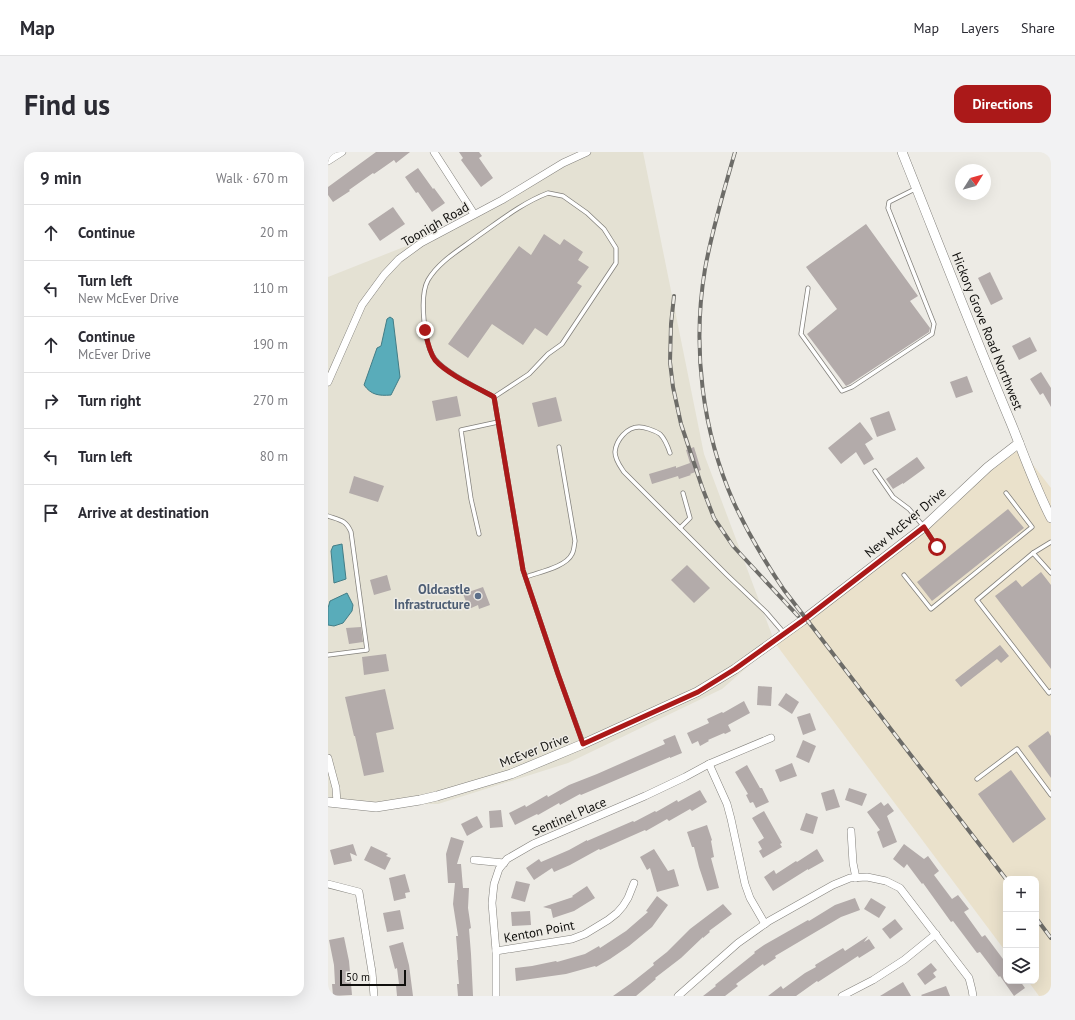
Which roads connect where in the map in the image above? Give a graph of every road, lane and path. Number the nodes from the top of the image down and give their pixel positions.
1 (342, 152) edge
2 (434, 152) edge
3 (587, 152) edge
4 (902, 152) edge
5 (328, 161) edge
6 (916, 189) junction
7 (474, 214) junction
8 (808, 288) dead end
9 (330, 373) edge
10 (328, 382) edge
11 (494, 397) junction
12 (498, 422) junction
13 (1019, 443) junction
14 (559, 447) dead end
15 (670, 454) dead end
16 (875, 471) dead end
17 (683, 493) dead end
18 (1006, 493) dead end
19 (328, 516) edge
20 (1051, 518) edge
21 (924, 527) junction
22 (680, 528) junction
23 (480, 534) dead end
24 (1051, 542) edge
25 (937, 547) dead end
26 (1033, 554) junction
27 (1051, 573) edge
28 (904, 575) dead end
29 (526, 577) junction
30 (806, 618) joint
31 (784, 633) junction
32 (328, 655) edge
33 (1051, 691) edge
34 (770, 738) dead end
35 (583, 744) junction
36 (328, 758) edge
37 (709, 764) junction
38 (977, 778) dead end
39 (1051, 796) edge
40 (333, 802) edge
41 (851, 831) dead end
42 (474, 860) dead end
43 (504, 863) junction
44 (856, 878) junction
45 (634, 883) dead end
46 (328, 884) edge
47 (765, 924) junction
48 (936, 934) junction
49 (496, 951) junction
50 (374, 996) edge
51 (496, 996) edge
52 (678, 996) edge
53 (842, 996) edge
54 (973, 996) edge

1 - 5 street
2 - 7 street
3 - 7 street, Toonigh Road
4 - 6 street, Hickory Grove Road Northwest
6 - 8 lane
6 - 13 street, Hickory Grove Road Northwest
7 - 9 street, Toonigh Road
9 - 10 street, Toonigh Road
11 - 11 lane
11 - 12 lane
12 - 23 lane
12 - 29 lane
13 - 20 street, Hickory Grove Road Northwest
13 - 21 street, New McEver Drive
14 - 29 lane
15 - 22 lane
16 - 21 lane
17 - 22 lane
18 - 28 lane
19 - 32 lane
21 - 25 lane
21 - 30 street, New McEver Drive
22 - 31 lane
24 - 26 lane
26 - 27 lane
26 - 33 lane
29 - 35 lane
30 - 31 street, McEver Drive
31 - 35 street, McEver Drive
34 - 37 street, Sentinel Place
35 - 40 street, McEver Drive
36 - 40 street
37 - 43 street, Sentinel Place
37 - 47 street
38 - 39 lane
41 - 44 street
42 - 43 street
43 - 49 street, Sentinel Place
44 - 47 street
44 - 48 street
45 - 49 street, Kenton Point
46 - 50 street
47 - 52 street
48 - 53 street
48 - 54 street
49 - 51 street, Sentinel Place

